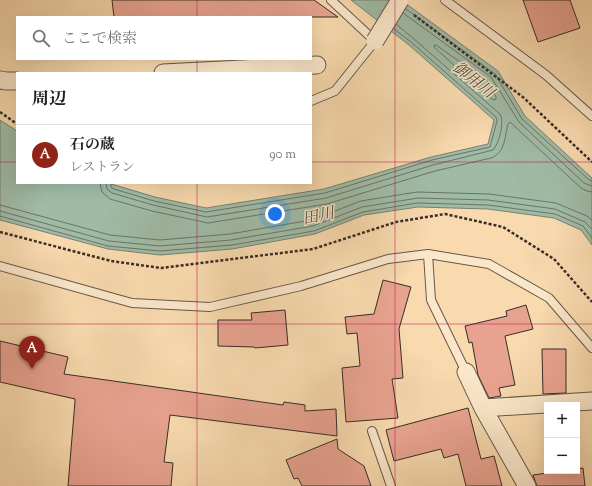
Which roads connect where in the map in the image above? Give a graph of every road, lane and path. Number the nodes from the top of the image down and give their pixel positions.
1 (331, 0) edge
2 (445, 0) edge
3 (405, 6) edge
4 (376, 40) junction
5 (316, 65) dead end
6 (182, 72) edge
7 (0, 80) edge
8 (16, 81) edge
9 (312, 101) edge
10 (0, 112) edge
11 (592, 116) edge
12 (16, 123) edge
13 (592, 162) edge
14 (0, 232) edge
15 (428, 254) junction
16 (0, 266) edge
17 (592, 302) edge
18 (592, 348) edge
19 (466, 372) joint
20 (592, 401) edge
21 (483, 408) junction
22 (372, 431) dead end
23 (391, 486) edge
24 (527, 486) edge

1 - 4 lane
2 - 11 lane
3 - 4 street, bridge
3 - 13 path
4 - 9 lane
5 - 6 street
7 - 8 street
10 - 12 path
14 - 17 path
15 - 16 lane
15 - 18 lane
15 - 19 lane
19 - 21 street
20 - 21 street
21 - 24 street
22 - 23 lane

